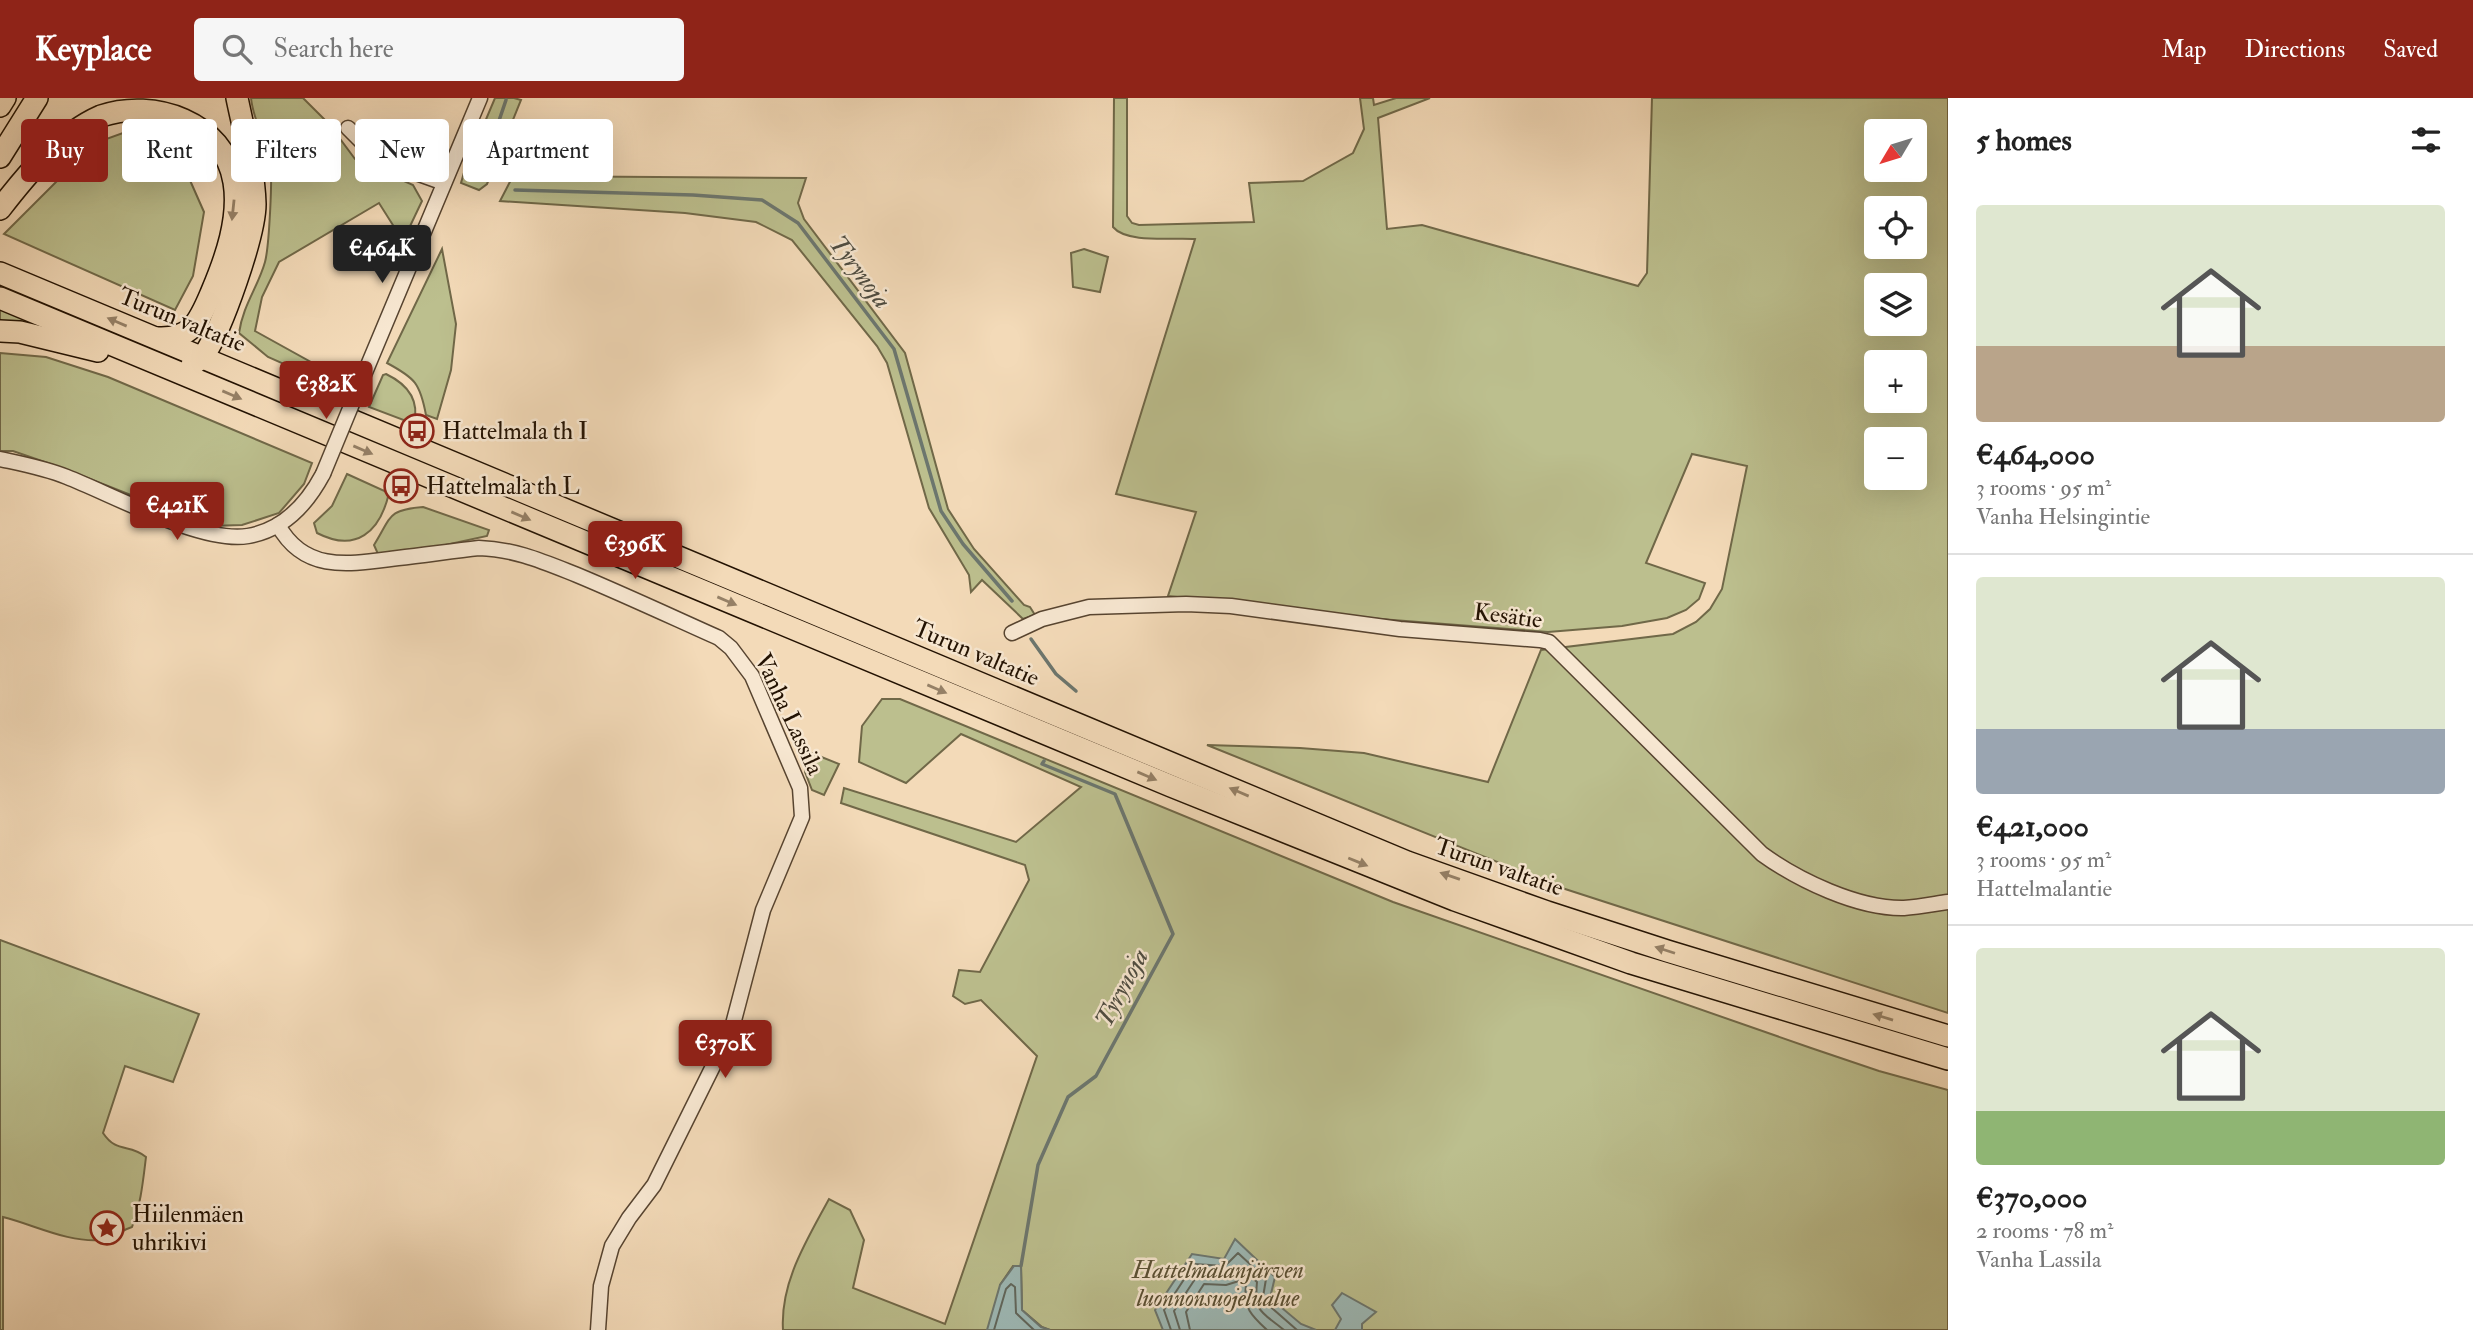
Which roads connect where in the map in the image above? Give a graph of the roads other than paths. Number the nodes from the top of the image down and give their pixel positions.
1 (5, 98) edge
2 (37, 98) edge
3 (237, 98) edge
4 (480, 98) edge
5 (0, 106) edge
6 (348, 128) dead end
7 (0, 158) edge
8 (444, 183) junction
9 (0, 209) edge
10 (0, 273) edge
11 (0, 298) edge
12 (0, 331) edge
13 (216, 334) junction
14 (156, 338) junction
15 (203, 357) junction
16 (145, 358) junction
17 (169, 369) junction
18 (260, 380) junction
19 (0, 459) edge
20 (278, 525) junction
21 (1012, 633) dead end
22 (1948, 902) edge
23 (1948, 1037) edge
24 (1948, 1059) edge
25 (598, 1330) edge

1 - 5 highway
2 - 7 highway
3 - 13 highway
4 - 8 street
6 - 8 street
8 - 20 street, bridge
9 -> 14 highway
14 -> 10 highway, Turun valtatie
11 - 16 highway, Turun valtatie
12 - 16 highway
13 - 15 highway
13 - 18 highway
14 - 15 highway, Turun valtatie
15 - 17 highway
15 - 18 highway, Turun valtatie
16 - 17 highway, Turun valtatie
17 -> 24 highway, Turun valtatie
23 -> 18 highway, Turun valtatie
19 - 20 street
20 - 25 street, Vanha Lassila
21 - 22 street, Kesätie

